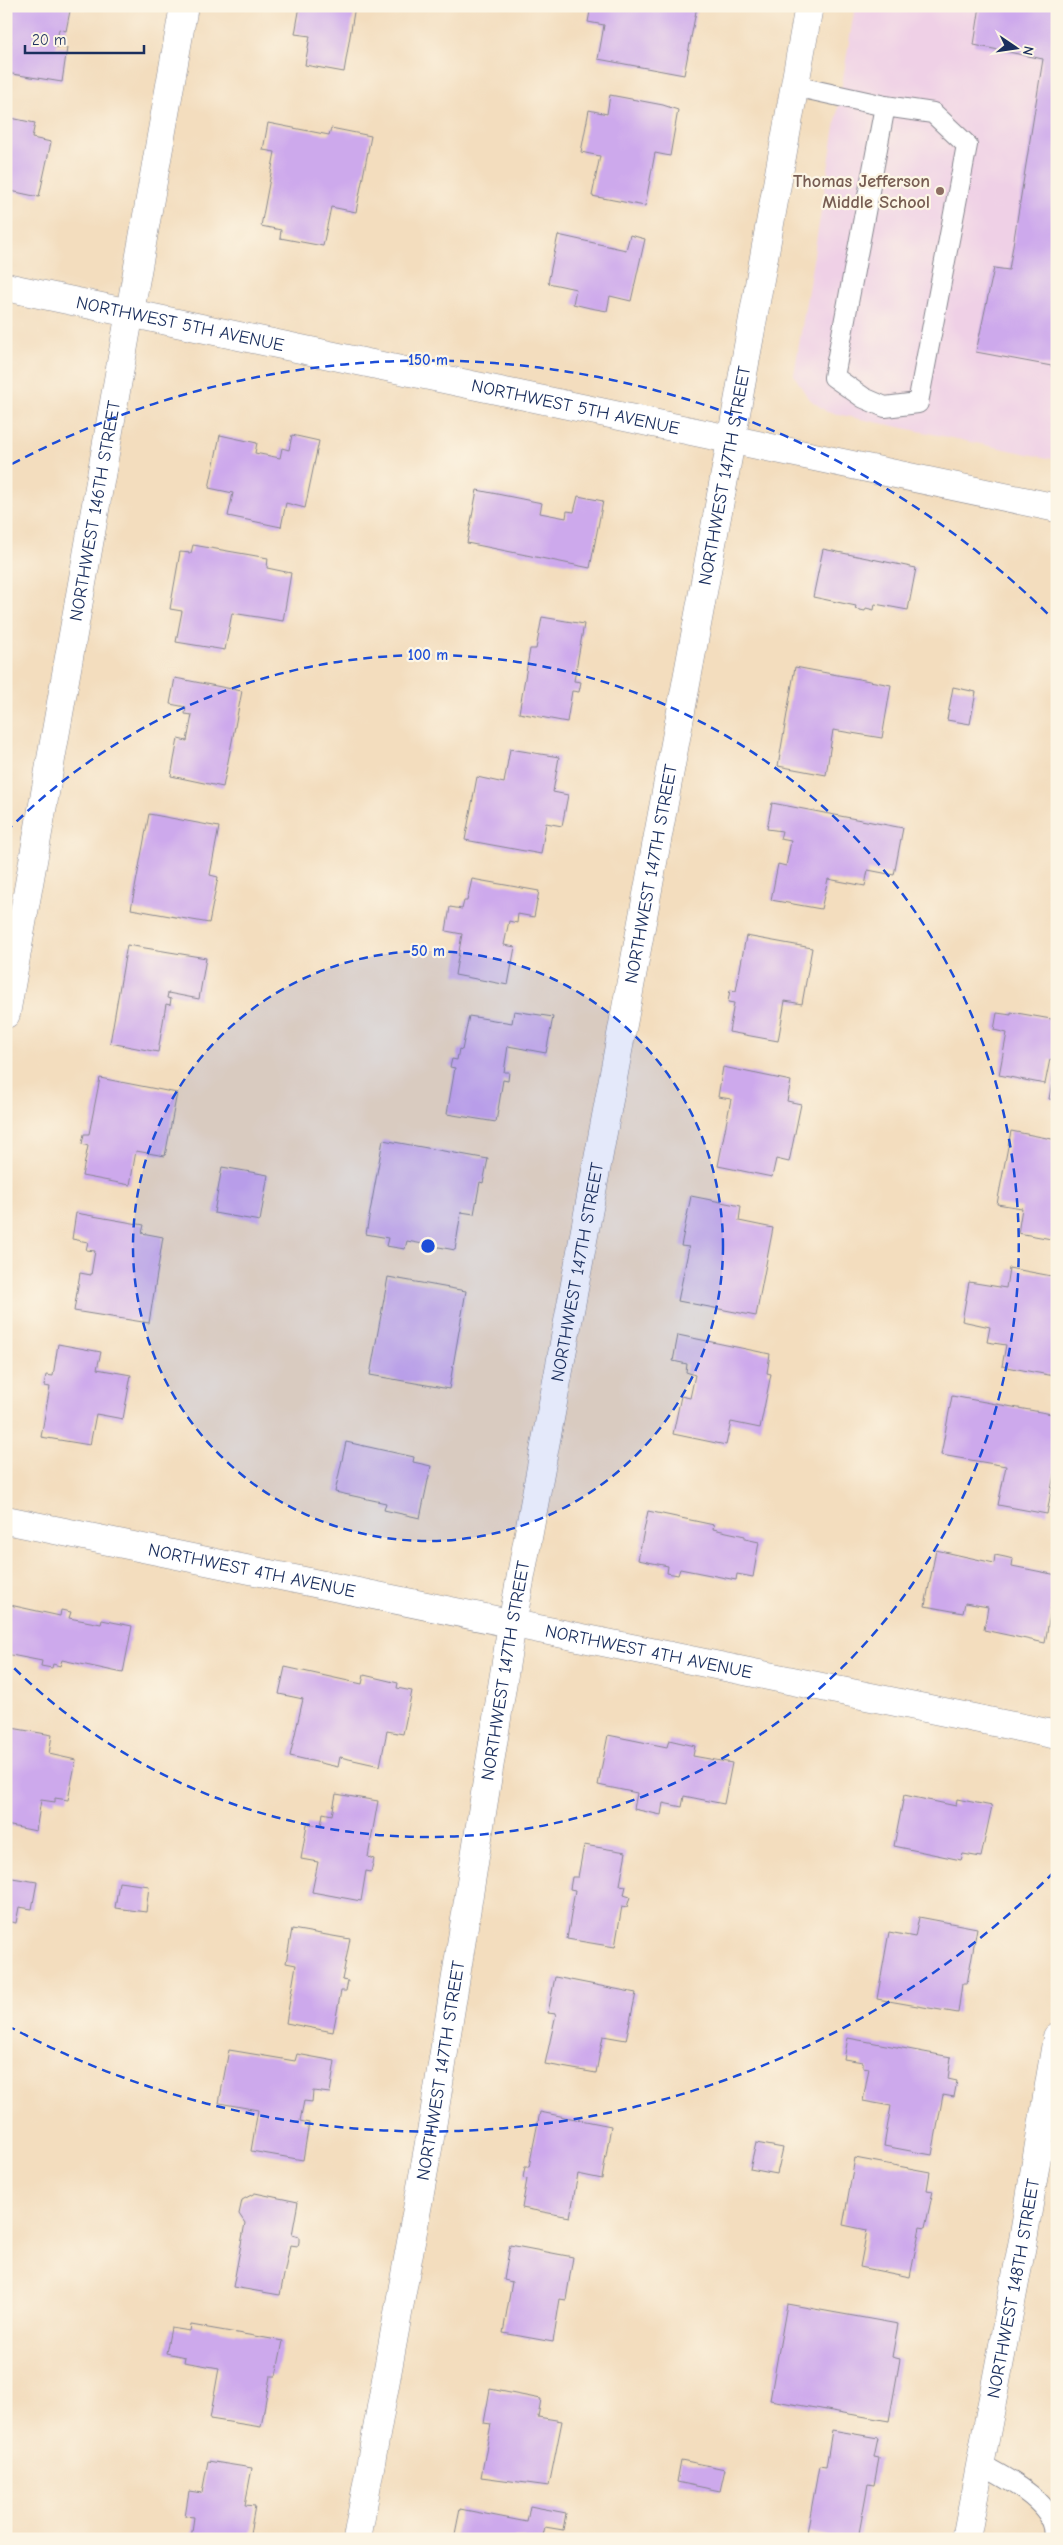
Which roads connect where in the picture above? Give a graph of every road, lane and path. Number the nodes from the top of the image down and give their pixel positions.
1 (184, 6) edge
2 (809, 6) edge
3 (794, 86) junction
4 (885, 106) junction
5 (6, 287) edge
6 (130, 313) junction
7 (731, 441) junction
8 (1057, 508) edge
9 (6, 1014) edge
10 (6, 1520) edge
11 (512, 1624) junction
12 (1057, 1735) edge
13 (1057, 2037) edge
14 (980, 2464) junction
15 (357, 2539) edge
16 (966, 2539) edge
17 (1054, 2539) edge

1 - 6 street, NORTHWEST 146TH STREET
2 - 3 street, NORTHWEST 147TH STREET
3 - 4 lane
3 - 7 street, NORTHWEST 147TH STREET
4 - 4 lane
5 - 6 street, NORTHWEST 5TH AVENUE
6 - 7 street, NORTHWEST 5TH AVENUE
6 - 9 street, NORTHWEST 146TH STREET
7 - 8 street, NORTHWEST 5TH AVENUE
7 - 11 street, NORTHWEST 147TH STREET
10 - 11 street, NORTHWEST 4TH AVENUE
11 - 12 street, NORTHWEST 4TH AVENUE
11 - 15 street, NORTHWEST 147TH STREET
13 - 14 street, NORTHWEST 148TH STREET
14 - 16 street, NORTHWEST 148TH STREET
14 - 17 lane

